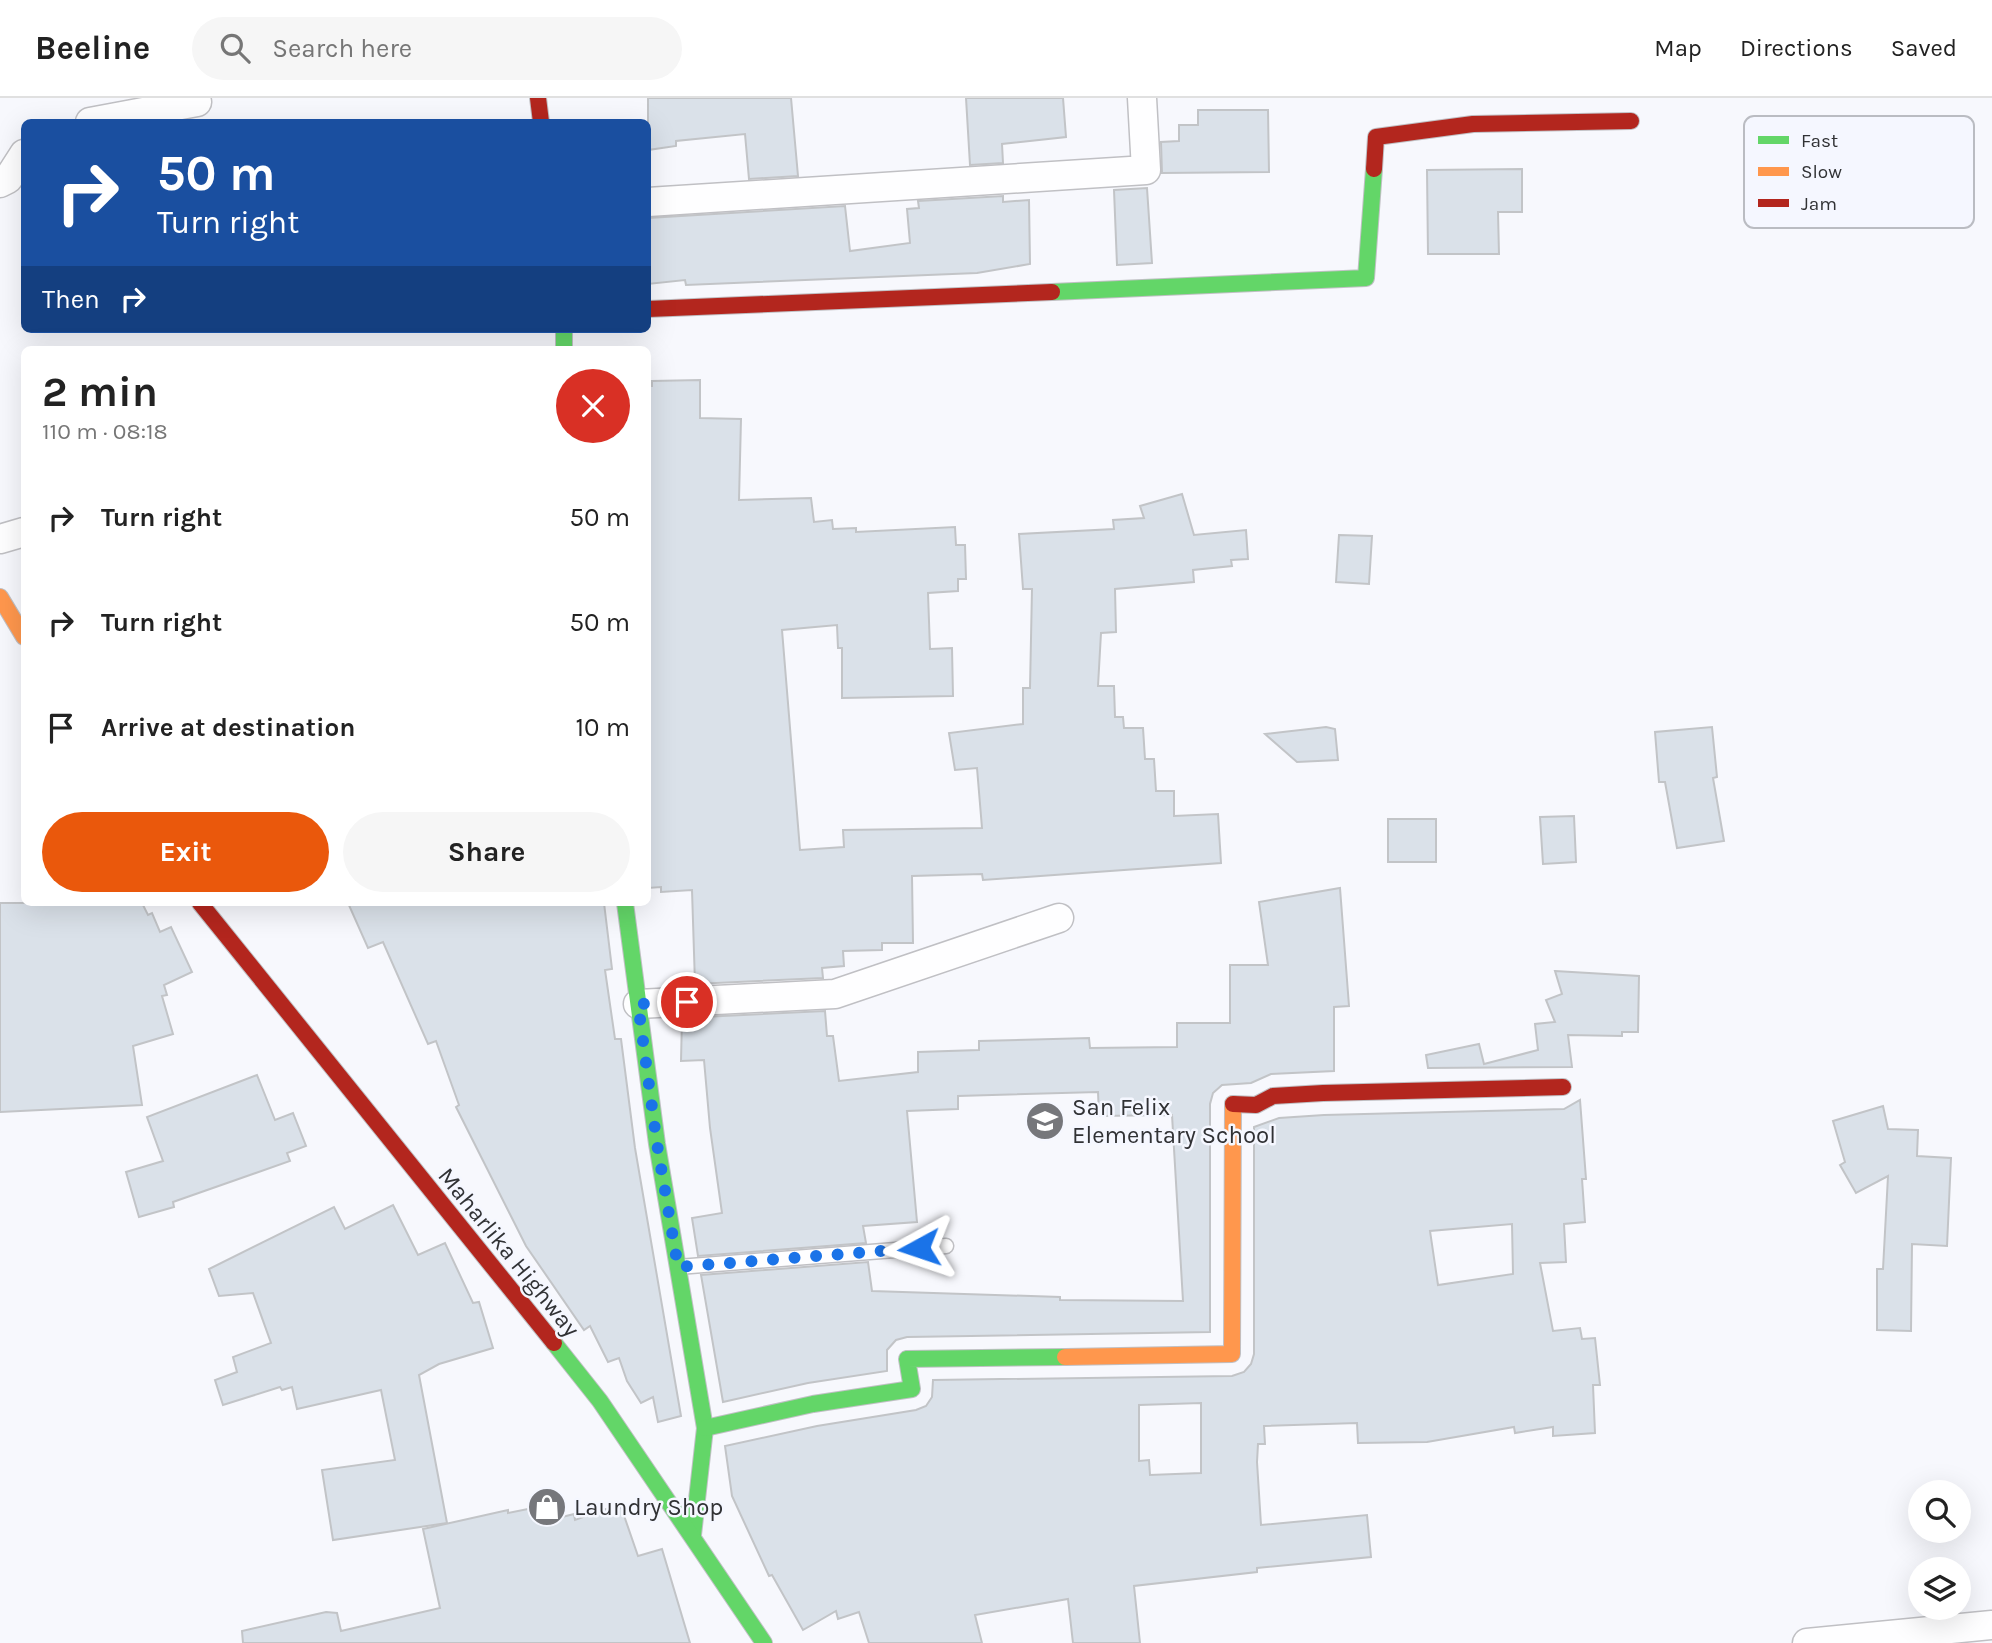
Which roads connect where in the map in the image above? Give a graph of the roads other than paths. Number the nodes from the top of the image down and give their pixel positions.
1 (538, 98) edge
2 (1142, 98) edge
3 (197, 102) dead end
4 (106, 119) edge
5 (541, 119) edge
6 (1631, 121) dead end
7 (21, 159) edge
8 (0, 183) edge
9 (651, 202) edge
10 (651, 309) edge
11 (21, 533) edge
12 (0, 539) edge
13 (0, 597) edge
14 (21, 632) edge
15 (202, 906) edge
16 (625, 906) edge
17 (1059, 918) dead end
18 (638, 1004) junction
19 (1563, 1087) dead end
20 (946, 1246) dead end
21 (678, 1267) junction
22 (705, 1429) junction
23 (693, 1535) junction
24 (1992, 1625) edge
25 (764, 1643) edge
26 (1807, 1643) edge

1 - 5 main road
2 - 9 street
3 - 4 street
6 - 10 main road
7 - 8 street
11 - 12 street
13 - 14 main road
15 - 23 main road, Maharlika Highway
16 - 18 main road
17 - 18 street
18 - 21 main road
19 - 22 main road
20 - 21 lane
21 - 22 main road
22 - 23 main road
23 - 25 main road, Maharlika Highway
24 - 26 street

